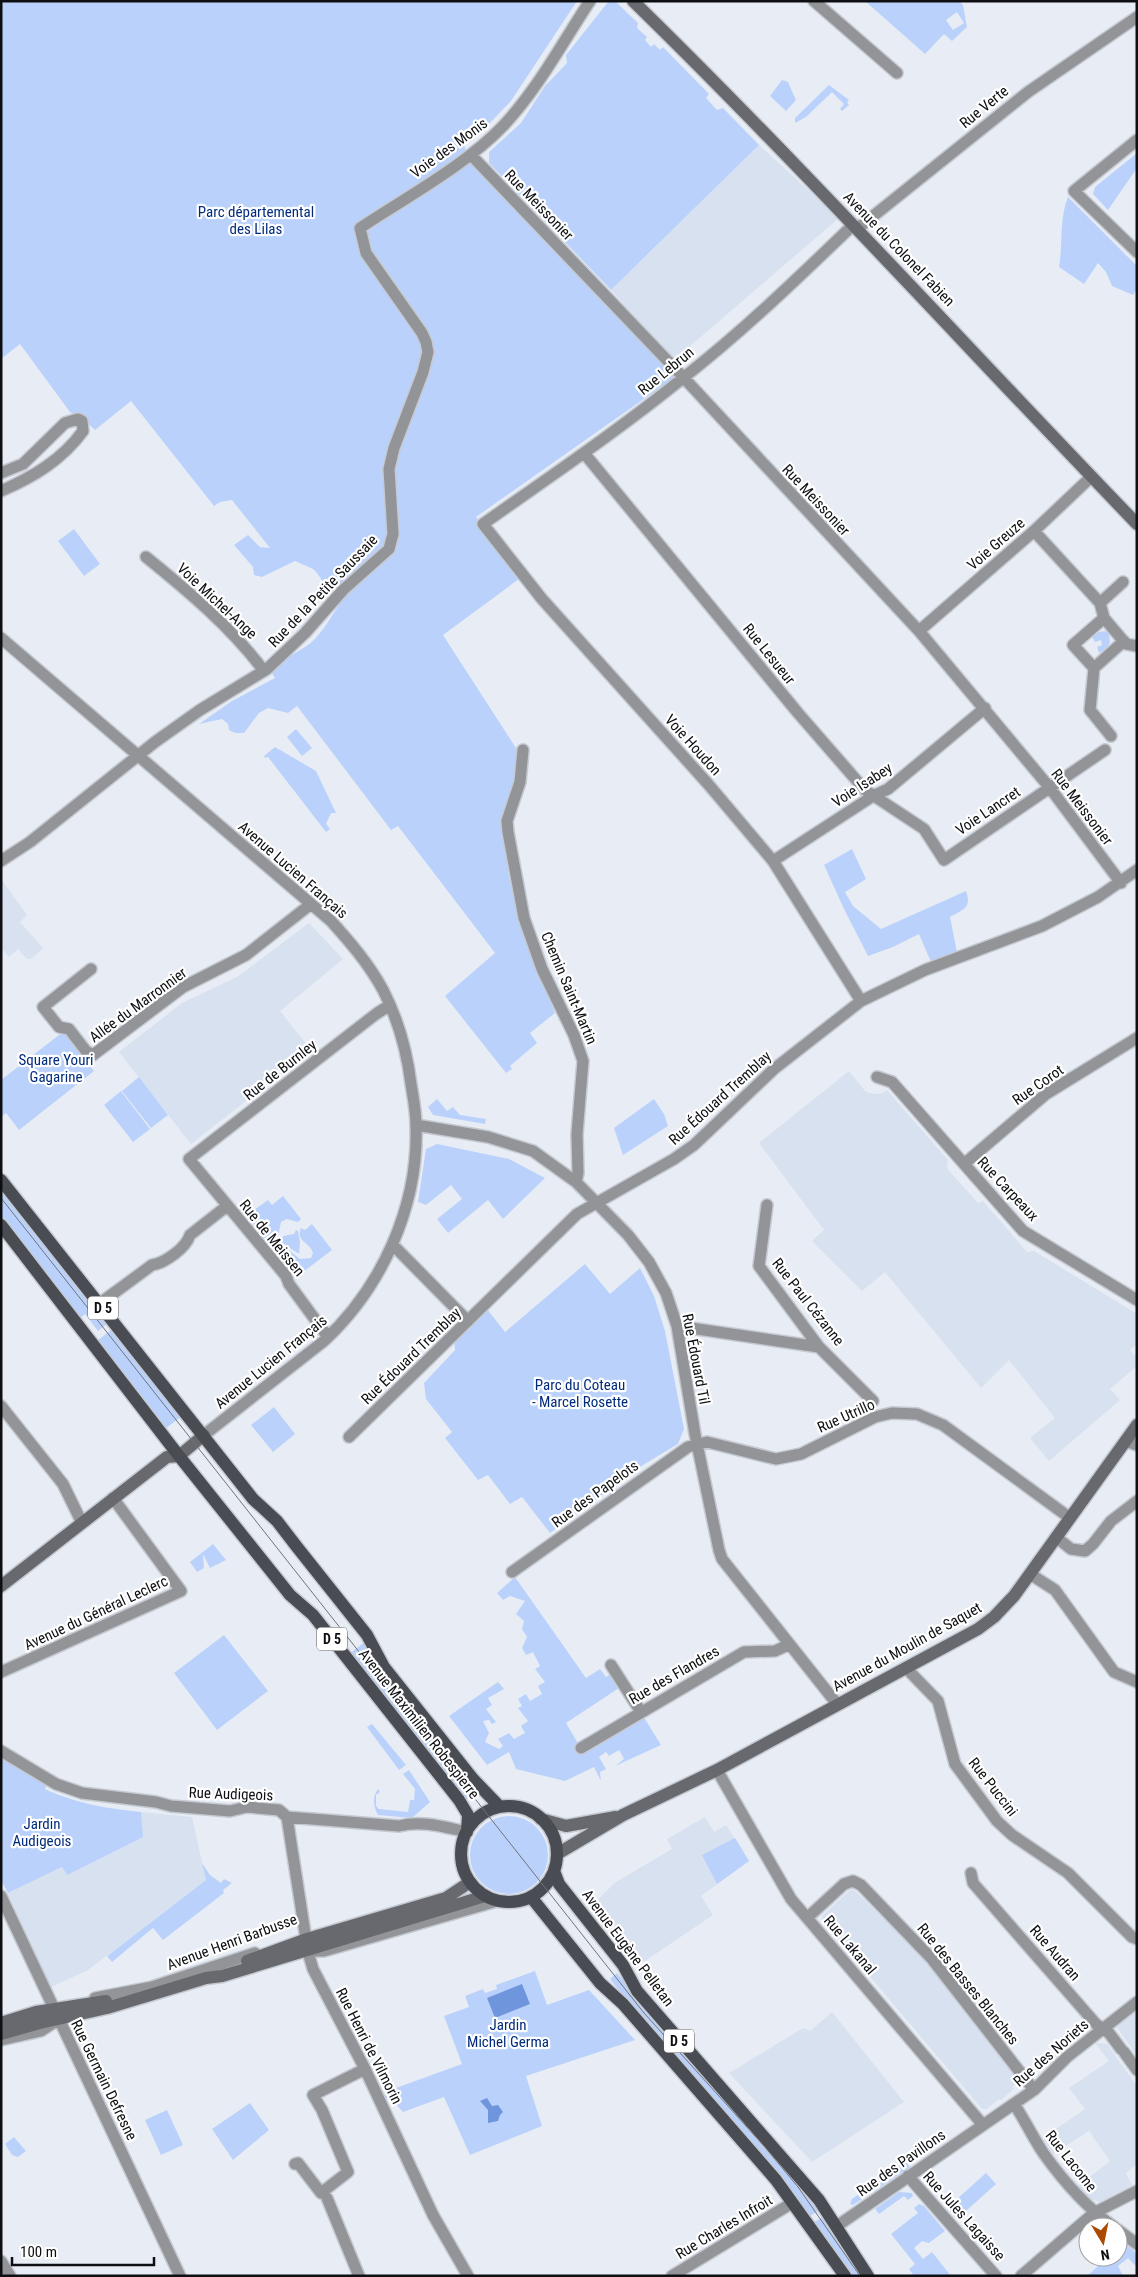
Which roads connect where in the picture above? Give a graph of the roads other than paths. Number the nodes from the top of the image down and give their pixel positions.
1 (590, 1) edge
2 (633, 1) edge
3 (814, 1) edge
4 (1137, 17) edge
5 (897, 73) dead end
6 (1137, 140) edge
7 (471, 155) junction
8 (855, 227) junction
9 (360, 228) joint
10 (1137, 252) edge
11 (684, 378) junction
12 (584, 453) junction
13 (23, 464) junction
14 (1, 473) edge
15 (33, 477) junction
16 (1091, 477) junction
17 (1, 492) edge
18 (483, 524) joint
19 (1137, 524) edge
20 (1034, 531) junction
21 (146, 557) dead end
22 (1123, 582) dead end
23 (1100, 603) junction
24 (1104, 618) junction
25 (919, 631) junction
26 (1, 638) edge
27 (1124, 641) junction
28 (1137, 646) edge
29 (1094, 668) junction
30 (264, 671) junction
31 (985, 708) junction
32 (1111, 736) dead end
33 (523, 750) dead end
34 (1104, 750) dead end
35 (137, 756) junction
36 (1050, 788) junction
37 (873, 796) junction
38 (944, 860) joint
39 (1, 861) edge
40 (772, 861) junction
41 (1137, 870) edge
42 (1121, 882) junction
43 (311, 904) junction
44 (91, 969) dead end
45 (862, 1001) junction
46 (390, 1005) junction
47 (1136, 1039) edge
48 (877, 1077) dead end
49 (416, 1125) junction
50 (189, 1159) joint
51 (964, 1164) junction
52 (1, 1180) edge
53 (576, 1182) junction
54 (595, 1203) junction
55 (767, 1205) dead end
56 (227, 1206) junction
57 (1, 1225) edge
58 (393, 1245) junction
59 (1137, 1300) edge
60 (99, 1304) junction
61 (468, 1321) junction
62 (677, 1326) junction
63 (328, 1337) junction
64 (819, 1346) junction
65 (873, 1400) dead end
66 (1, 1406) edge
67 (1137, 1425) edge
68 (204, 1435) junction
69 (349, 1437) dead end
70 (697, 1443) junction
71 (1131, 1443) edge
72 (179, 1456) junction
73 (114, 1498) junction
74 (1137, 1501) edge
75 (1070, 1518) junction
76 (82, 1524) junction
77 (1056, 1537) junction
78 (512, 1572) dead end
79 (1030, 1574) junction
80 (1, 1586) edge
81 (788, 1645) junction
82 (612, 1665) dead end
83 (906, 1668) junction
84 (1, 1672) edge
85 (1137, 1682) edge
86 (837, 1704) junction
87 (640, 1712) junction
88 (581, 1748) dead end
89 (1, 1751) edge
90 (716, 1770) junction
91 (500, 1807) junction
92 (623, 1815) junction
93 (287, 1817) junction
94 (541, 1819) junction
95 (467, 1832) junction
96 (557, 1854) junction
97 (554, 1871) junction
98 (971, 1873) dead end
99 (468, 1880) junction
100 (1, 1896) edge
101 (531, 1897) junction
102 (491, 1898) junction
103 (807, 1918) junction
104 (1137, 1939) edge
105 (307, 1941) junction
106 (1137, 2002) edge
107 (54, 2011) junction
108 (1, 2017) edge
109 (1, 2023) edge
110 (1103, 2028) junction
111 (1, 2034) edge
112 (1, 2040) edge
113 (365, 2069) junction
114 (1137, 2070) edge
115 (1034, 2090) junction
116 (1014, 2104) junction
117 (983, 2125) junction
118 (295, 2164) dead end
119 (908, 2176) junction
120 (1137, 2191) edge
121 (327, 2198) dead end
122 (792, 2203) junction
123 (1094, 2213) junction
124 (1100, 2217) edge
125 (837, 2226) junction
126 (1, 2261) edge
127 (10, 2276) edge
128 (180, 2276) edge
129 (359, 2276) edge
130 (468, 2276) edge
131 (672, 2276) edge
132 (845, 2276) edge
133 (868, 2276) edge
134 (996, 2276) edge
135 (1021, 2276) edge

1 - 7 street, Voie des Monis
2 - 8 main road, Avenue du Colonel Fabien
3 - 5 street
4 - 8 street, Rue Verte
6 - 10 street
7 - 9 street, Voie des Monis
7 - 11 street, Rue Meissonier
8 - 11 street, Rue Lebrun
8 - 16 main road, Avenue du Colonel Fabien
9 - 30 street, Rue de la Petite Saussaie
11 - 12 street, Rue Lebrun
11 - 25 street, Rue Meissonier
12 - 18 street, Rue Lebrun
12 - 37 street, Rue Lesueur
13 - 14 street
13 - 15 street
13 - 15 street
15 - 17 street
16 - 19 main road, Avenue du Colonel Fabien
16 - 20 street, Voie Greuze
18 - 40 street, Voie Houdon
20 - 23 street
20 - 25 street, Voie Greuze
21 - 30 street, Voie Michel-Ange
22 - 23 street
23 - 24 street
24 - 27 street
24 - 29 street
25 - 31 street, Rue Meissonier
26 - 35 street, Avenue Lucien Français
27 - 28 street
27 - 29 street
29 - 32 street
30 - 35 street, Rue de la Petite Saussaie
31 - 36 street, Rue Meissonier
31 - 37 street, Voie Isabey
33 - 53 street, Chemin Saint-Martin
34 - 36 street, Voie Lancret
35 - 39 street, Rue de la Petite Saussaie
35 - 43 street, Avenue Lucien Français
36 - 38 street, Voie Lancret
36 - 42 street, Rue Meissonier
37 - 38 street, Rue Lesueur
37 - 40 street, Voie Isabey
40 - 45 street, Voie Houdon
41 - 42 street, Rue Édouard Tremblay
42 - 45 street, Rue Édouard Tremblay
43 - 44 street, Allée du Marronnier
43 - 46 street, Avenue Lucien Français
45 - 54 street, Rue Édouard Tremblay
46 - 49 street, Avenue Lucien Français
46 - 50 street, Rue de Burnley
47 - 51 street, Rue Corot
48 - 51 street, Rue Carpeaux
49 - 53 street, Rue Édouard Til
49 - 58 street, Avenue Lucien Français
50 - 56 street, Rue de Meissen
51 - 59 street, Rue Carpeaux
52 - 60 main road, D 5
53 - 54 street, Rue Édouard Til
54 - 61 street, Rue Édouard Tremblay
54 - 62 street, Rue Édouard Til
55 - 64 street, Rue Paul Cézanne
56 - 60 street
56 - 63 street, Rue de Meissen
57 - 72 main road, D 5
58 - 61 street
58 - 63 street, Avenue Lucien Français
60 - 68 main road, D 5
61 - 69 street, Rue Édouard Tremblay
62 - 64 street
62 - 70 street, Rue Édouard Til
63 - 68 street, Avenue Lucien Français
64 - 65 street, Rue Paul Cézanne
66 - 76 street
67 - 71 main road, Avenue du Moulin de Saquet
68 - 72 main road
68 - 91 main road, Avenue Maximilien Robespierre / D 5
70 - 75 street, Rue Utrillo
70 - 78 street, Rue des Papelots
70 - 81 street, Rue Édouard Til
71 - 75 main road, Avenue du Moulin de Saquet
72 - 73 main road
72 - 95 main road, Avenue Maximilien Robespierre / D 5
73 - 76 main road
73 - 84 street, Avenue du Général Leclerc
74 - 77 street
75 - 77 main road, Avenue du Moulin de Saquet
76 - 80 main road
77 - 79 main road, Avenue du Moulin de Saquet
79 - 83 main road, Avenue du Moulin de Saquet
79 - 85 street
81 - 86 street, Rue Édouard Til
81 - 87 street, Rue des Flandres
82 - 87 street
83 - 86 main road, Avenue du Moulin de Saquet
83 - 104 street, Rue Puccini
86 - 90 main road, Avenue du Moulin de Saquet
87 - 88 street, Rue des Flandres
89 - 93 street, Rue Audigeois
90 - 92 main road, Avenue du Moulin de Saquet
90 - 103 street, Rue Lakanal
91 - 94 main road
91 - 95 main road
92 - 94 main road, Avenue du Moulin de Saquet
92 - 96 main road, Avenue du Moulin de Saquet
93 - 95 street, Rue Audigeois
93 - 105 street, Rue Henri de Vilmorin
94 - 96 main road
95 - 99 main road
96 - 97 main road
97 - 101 main road
97 - 125 main road, Avenue Eugène Pelletan / D 5
98 - 110 street, Rue Audran
99 - 102 main road
99 - 105 main road, Avenue Henri Barbusse
100 - 107 street, Rue Germain Defresne
101 - 102 main road
101 - 122 main road, D 5
102 - 105 main road, Avenue Henri Barbusse
103 - 115 street, Rue des Basses Blanches
103 - 117 street, Rue Lakanal
105 - 107 street, Avenue Henri Barbusse
105 - 107 main road, Avenue Henri Barbusse
105 - 113 street, Rue Henri de Vilmorin
106 - 110 street, Rue des Noriets
107 - 108 street, Avenue Henri Barbusse
107 - 109 main road, Avenue Henri Barbusse
107 - 111 main road, Avenue Henri Barbusse
107 - 112 street, Avenue Henri Barbusse
107 - 128 street, Rue Germain Defresne
110 - 114 street, Rue Audran
110 - 115 street, Rue des Noriets
113 - 118 street
113 - 130 street, Rue Henri de Vilmorin
115 - 116 street, Rue des Noriets
116 - 117 street, Rue des Noriets
116 - 123 street, Rue Lacome
117 - 119 street, Rue des Pavillons
119 - 125 street, Rue des Pavillons
119 - 134 street, Rue Jules Lagaisse
120 - 123 street
121 - 129 street
122 - 131 street, Rue Charles Infroit
122 - 132 main road, D 5
123 - 124 street, Rue Lacome
123 - 135 street
125 - 133 main road, D 5
126 - 127 street

